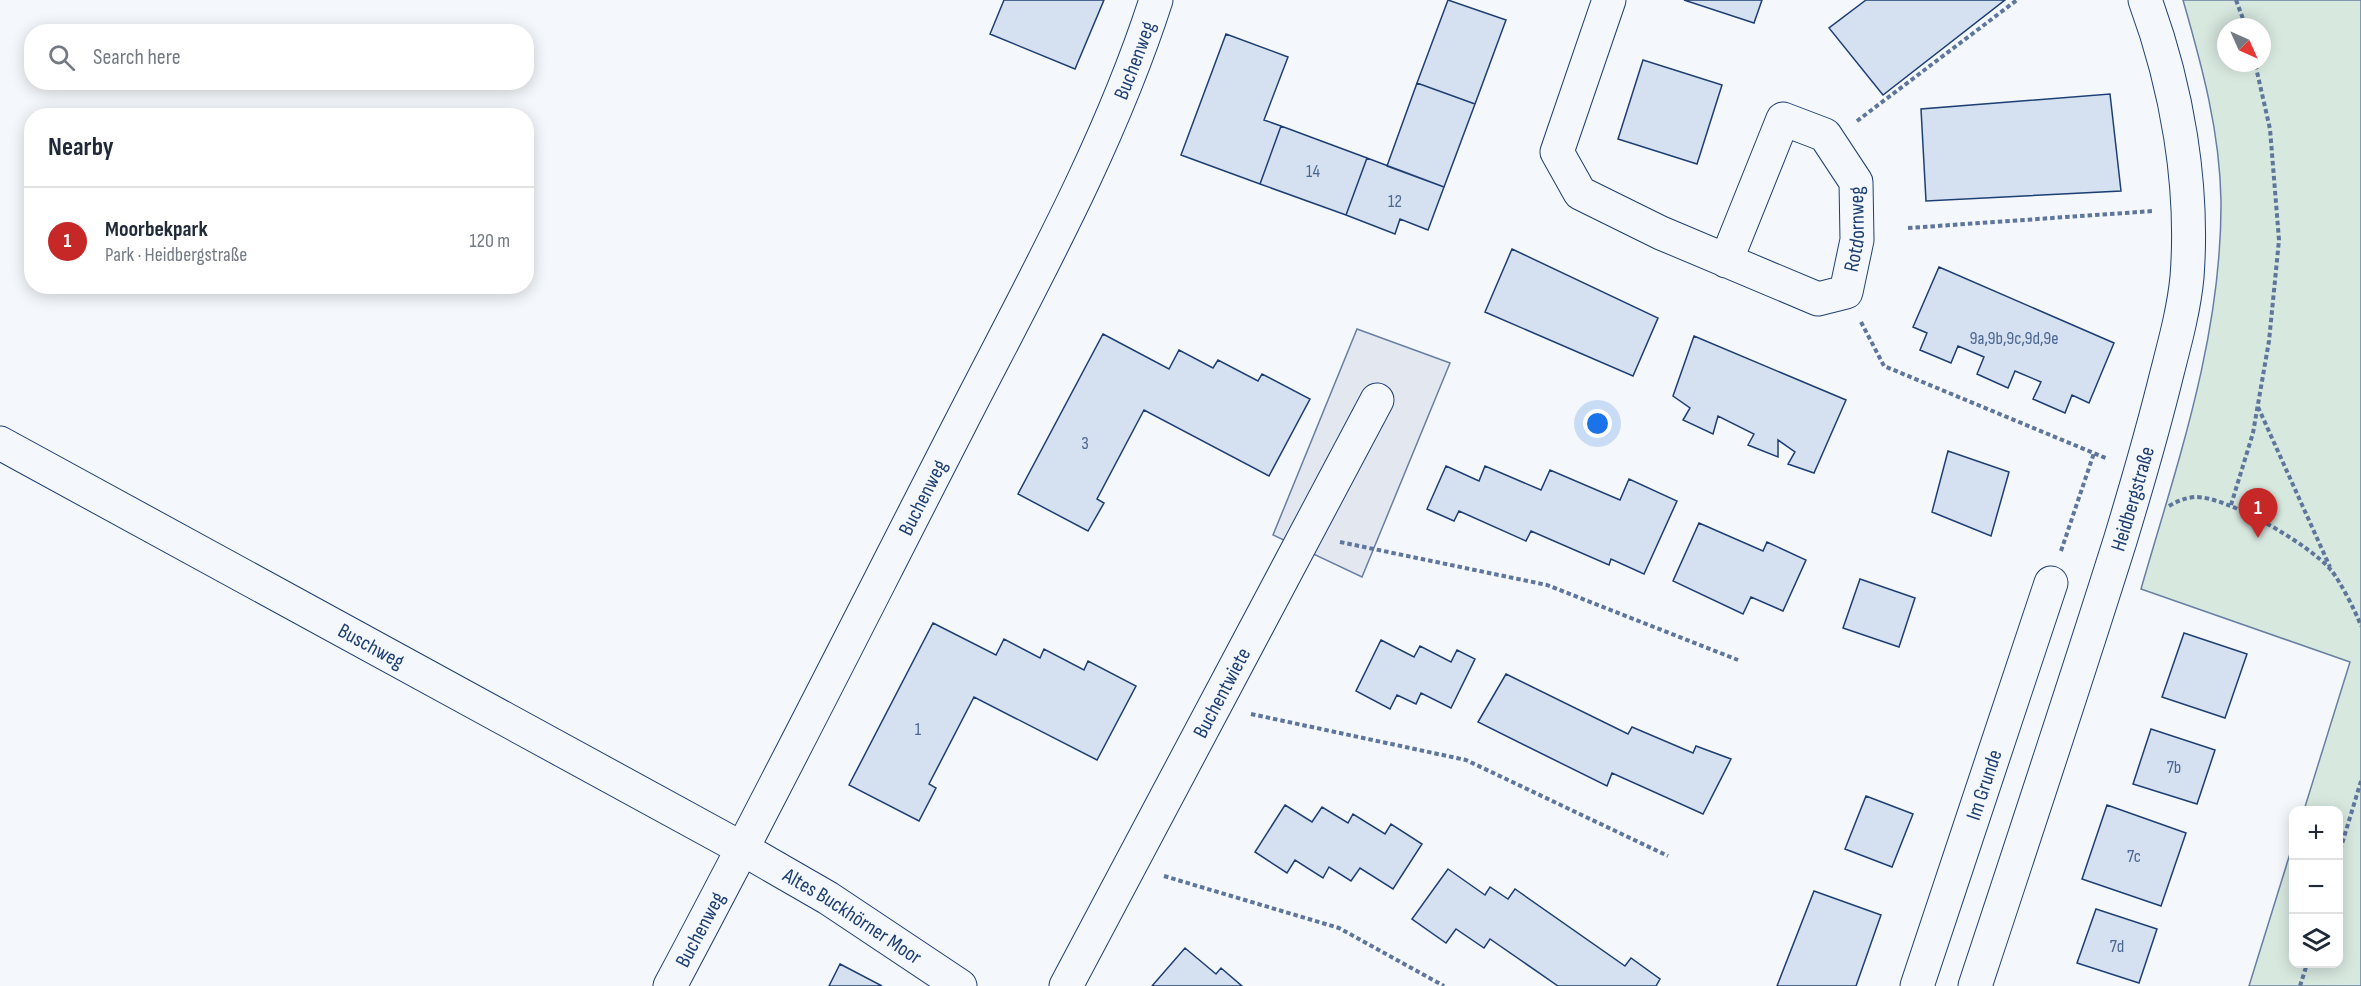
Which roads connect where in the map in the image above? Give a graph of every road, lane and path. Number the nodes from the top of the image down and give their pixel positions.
1 (1156, 0) edge
2 (1609, 0) edge
3 (2017, 0) edge
4 (2145, 0) edge
5 (2236, 0) edge
6 (2243, 18) edge
7 (2257, 72) edge
8 (1829, 142) junction
9 (2187, 208) junction
10 (1908, 228) dead end
11 (1726, 261) junction
12 (1845, 292) junction
13 (1377, 400) dead end
14 (2258, 406) junction
15 (0, 443) edge
16 (2094, 453) junction
17 (2141, 473) junction
18 (2231, 505) junction
19 (2126, 523) junction
20 (1305, 535) junction
21 (2331, 569) junction
22 (2051, 583) joint
23 (2361, 626) edge
24 (1738, 660) dead end
25 (1215, 706) junction
26 (2361, 782) edge
27 (2343, 841) edge
28 (743, 849) junction
29 (1668, 855) dead end
30 (1130, 865) junction
31 (2305, 968) edge
32 (670, 986) edge
33 (960, 986) edge
34 (1066, 986) edge
35 (1444, 986) edge
36 (1917, 986) edge
37 (1975, 986) edge
38 (2300, 986) edge

1 - 28 street, Buchenweg
2 - 11 street, Rotdornweg
3 - 8 path
4 - 9 street, Heidbergstraße
5 - 6 path
7 - 14 path
8 - 11 street, Rotdornweg
8 - 12 street, Rotdornweg
9 - 10 path
9 - 17 street, Heidbergstraße
11 - 12 street, Rotdornweg
12 - 16 path
13 - 20 street, Buchentwiete
14 - 18 path
14 - 21 path
15 - 28 street, Buschweg
16 - 17 path
16 - 22 path
17 - 19 street, Heidbergstraße
18 - 19 path
18 - 21 path
19 - 37 street, Heidbergstraße
20 - 24 path
20 - 25 street, Buchentwiete
21 - 23 path
22 - 36 street, Im Grunde
25 - 29 path
25 - 30 street, Buchentwiete
26 - 27 path
28 - 32 street, Buchenweg
28 - 33 street, Altes Buckhörner Moor
30 - 34 street, Buchentwiete
30 - 35 path
31 - 38 path

